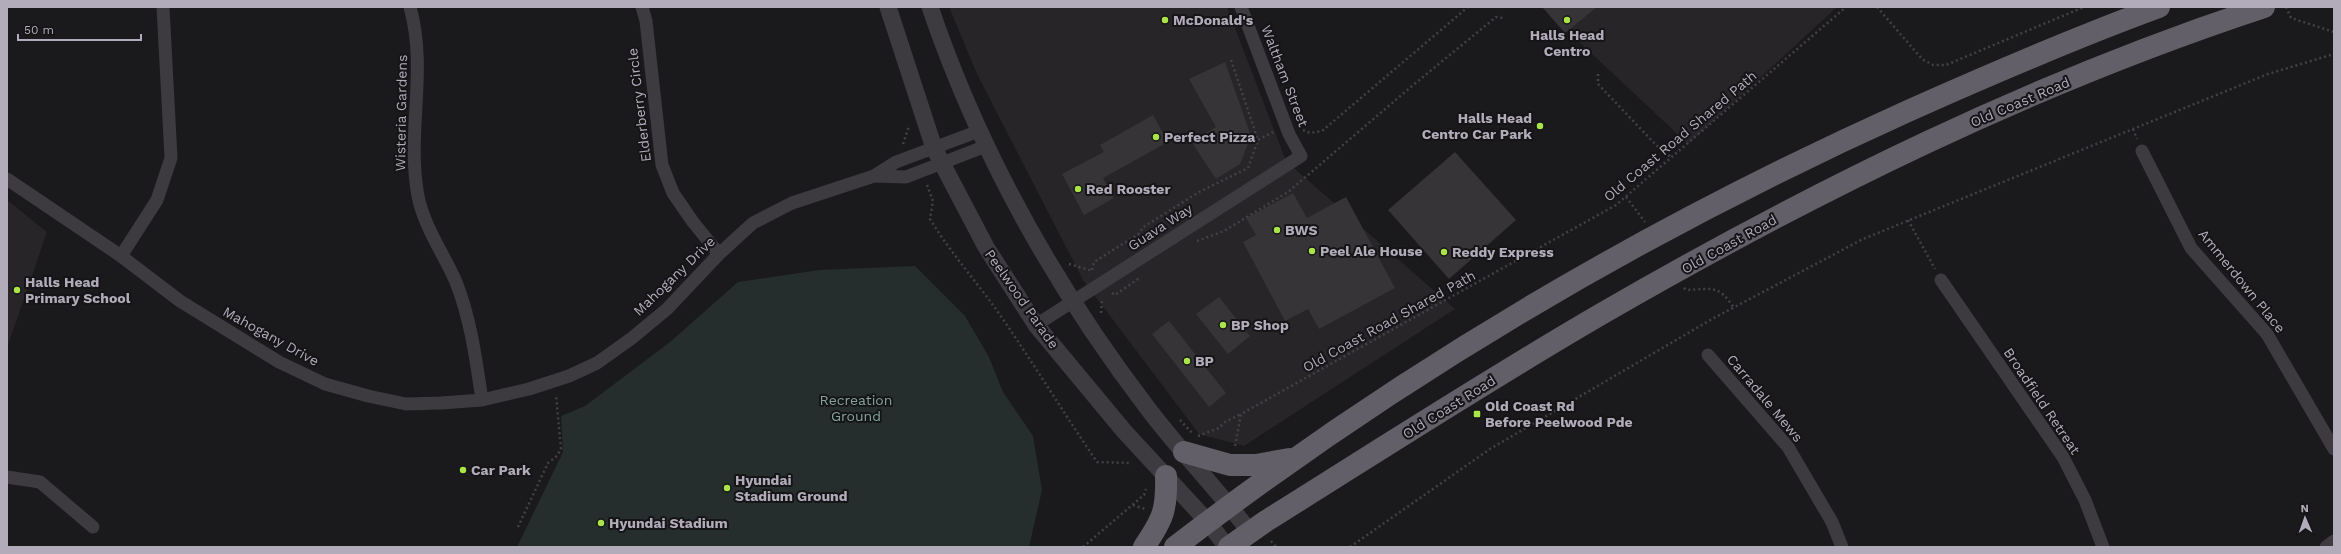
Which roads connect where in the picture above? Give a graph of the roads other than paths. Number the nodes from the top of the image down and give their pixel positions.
1 (163, 7) edge
2 (410, 7) edge
3 (642, 7) edge
4 (888, 7) edge
5 (930, 7) edge
6 (1241, 7) edge
7 (2132, 7) edge
8 (2159, 7) edge
9 (2264, 7) edge
10 (2095, 30) junction
11 (979, 131) junction
12 (986, 146) junction
13 (934, 148) junction
14 (2142, 151) dead end
15 (1301, 156) joint
16 (941, 165) junction
17 (874, 176) junction
18 (7, 179) edge
19 (719, 254) junction
20 (121, 256) junction
21 (1941, 280) road end
22 (1073, 302) junction
23 (1036, 325) junction
24 (1708, 355) dead end
25 (482, 400) junction
26 (1193, 443) junction
27 (2334, 449) edge
28 (1297, 457) junction
29 (1166, 476) junction
30 (7, 477) edge
31 (1229, 505) junction
32 (1208, 522) junction
33 (93, 527) dead end
34 (1250, 532) junction
35 (2334, 541) edge
36 (1144, 547) edge
37 (1175, 547) edge
38 (1228, 547) edge
39 (1842, 547) edge
40 (2103, 547) edge
41 (2326, 547) edge

1 - 20 street
2 - 25 street, Wisteria Gardens
3 - 19 street, Elderberry Circle
4 - 13 street, Peelwood Parade
5 - 11 street
6 - 15 street, Waltham Street
7 - 10 highway
8 - 10 highway
9 - 34 highway, Old Coast Road
10 - 28 highway
11 - 12 street
11 - 13 street, Mahogany Drive
12 - 16 street, Mahogany Drive
12 - 22 street
13 - 16 street, Peelwood Parade
13 - 17 street, Mahogany Drive
14 - 27 street, Ammerdown Place
15 - 22 street, Guava Way
16 - 17 street, Mahogany Drive
16 - 23 street, Peelwood Parade
17 - 19 street, Mahogany Drive
18 - 20 street, Mahogany Drive
19 - 25 street, Mahogany Drive
20 - 25 street, Mahogany Drive
21 - 40 street, Broadfield Retreat
22 - 23 street, Guava Way
22 - 26 street
23 - 29 street, Peelwood Parade
24 - 39 street, Carradale Mews
26 - 28 highway
26 - 31 street
28 - 31 highway
29 - 32 street, Peelwood Parade
29 - 36 highway
30 - 33 street
31 - 32 highway
31 - 34 street
32 - 37 highway
32 - 38 street, Peelwood Parade
34 - 38 highway, Old Coast Road
35 - 41 street

